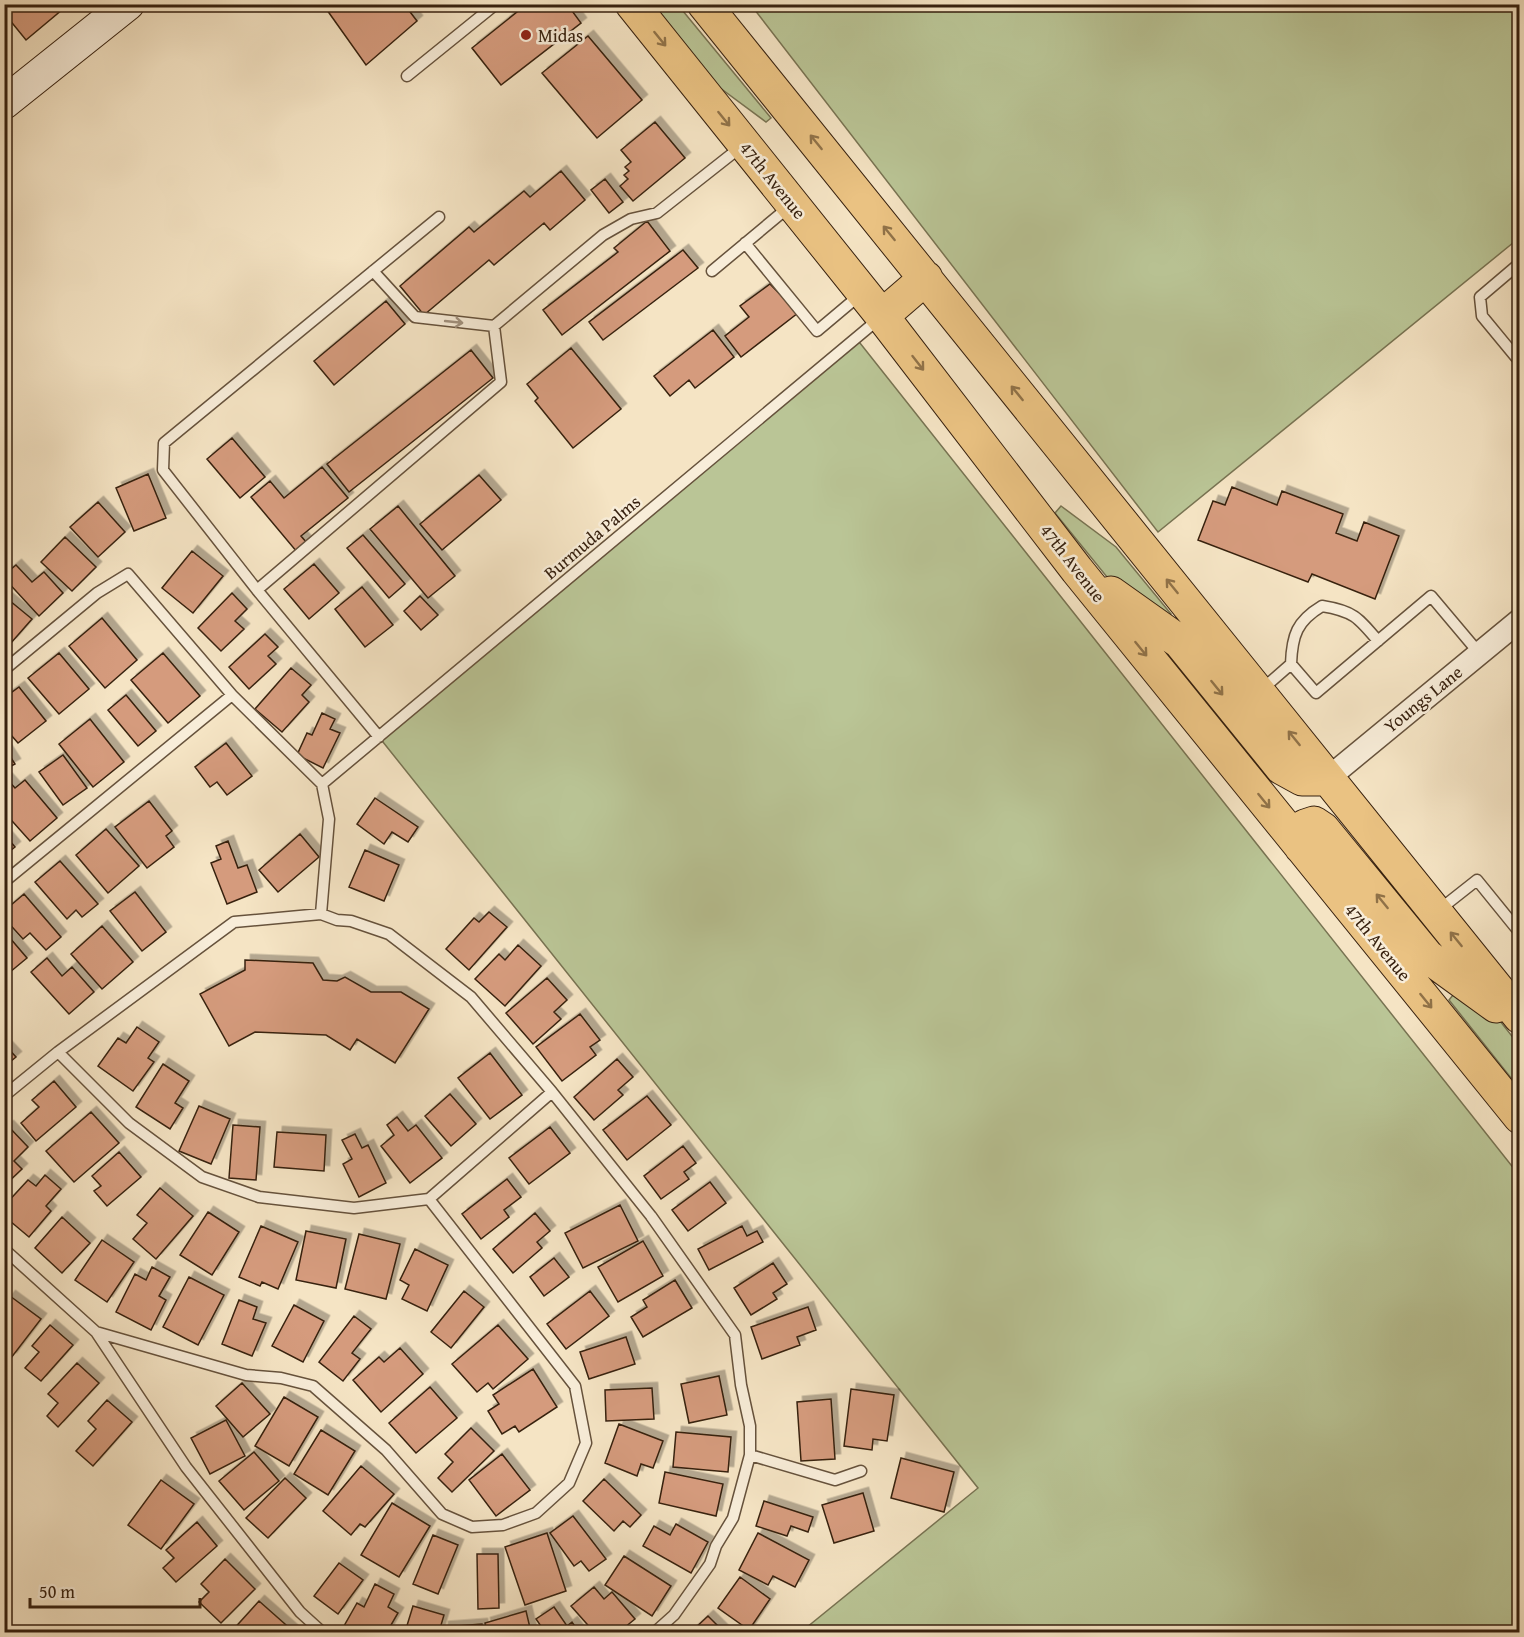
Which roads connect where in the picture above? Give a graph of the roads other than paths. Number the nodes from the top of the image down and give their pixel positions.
1 (128, 4) edge
2 (496, 4) edge
3 (632, 4) edge
4 (704, 4) edge
5 (407, 76) dead end
6 (6, 99) edge
7 (745, 144) junction
8 (793, 204) junction
9 (439, 217) dead end
10 (745, 243) junction
11 (1520, 263) edge
12 (373, 271) junction
13 (711, 271) dead end
14 (926, 278) junction
15 (873, 304) junction
16 (494, 326) junction
17 (1520, 362) edge
18 (1077, 570) junction
19 (257, 590) junction
20 (1520, 620) edge
21 (1378, 641) junction
22 (1479, 653) junction
23 (1291, 664) junction
24 (4, 670) edge
25 (1258, 693) junction
26 (232, 695) junction
27 (379, 736) junction
28 (1327, 779) junction
29 (322, 784) junction
30 (1301, 847) junction
31 (4, 882) edge
32 (1436, 913) junction
33 (321, 914) junction
34 (1520, 933) edge
35 (1520, 1017) edge
36 (1520, 1023) edge
37 (58, 1052) junction
38 (552, 1092) junction
39 (4, 1096) edge
40 (1520, 1117) edge
41 (429, 1199) junction
42 (4, 1249) edge
43 (96, 1332) junction
44 (750, 1455) junction
45 (861, 1471) dead end
46 (322, 1632) edge
47 (655, 1632) edge

1 - 6 main road
2 - 5 lane
3 -> 7 main road, 47th Avenue
14 -> 4 main road
7 - 8 main road, 47th Avenue
7 - 16 lane
8 - 10 lane
8 - 15 main road, 47th Avenue
9 - 12 lane
10 - 13 lane
10 - 15 lane
11 - 17 lane
12 -> 16 lane
12 - 19 lane
14 - 15 main road
25 -> 14 main road
15 -> 18 main road, 47th Avenue
15 - 27 lane, Burmuda Palms
16 - 19 lane
18 -> 28 main road
18 -> 30 main road, 47th Avenue
19 - 27 lane
20 - 22 street, Youngs Lane
21 - 22 lane
21 - 23 lane
21 - 23 lane
22 - 28 street, Youngs Lane
23 - 25 lane
24 - 26 lane
28 -> 25 main road
26 - 29 lane
26 - 31 lane
27 - 29 lane, Burmuda Palms
28 - 32 main road
29 - 33 lane
36 -> 30 main road
30 -> 40 main road, 47th Avenue
32 - 34 lane
35 -> 32 main road
33 - 37 lane
33 - 38 lane
37 - 39 lane
37 - 41 lane
38 - 41 lane
38 - 44 lane
41 - 43 lane
42 - 43 lane
43 - 46 lane
44 - 45 lane
44 - 47 lane

